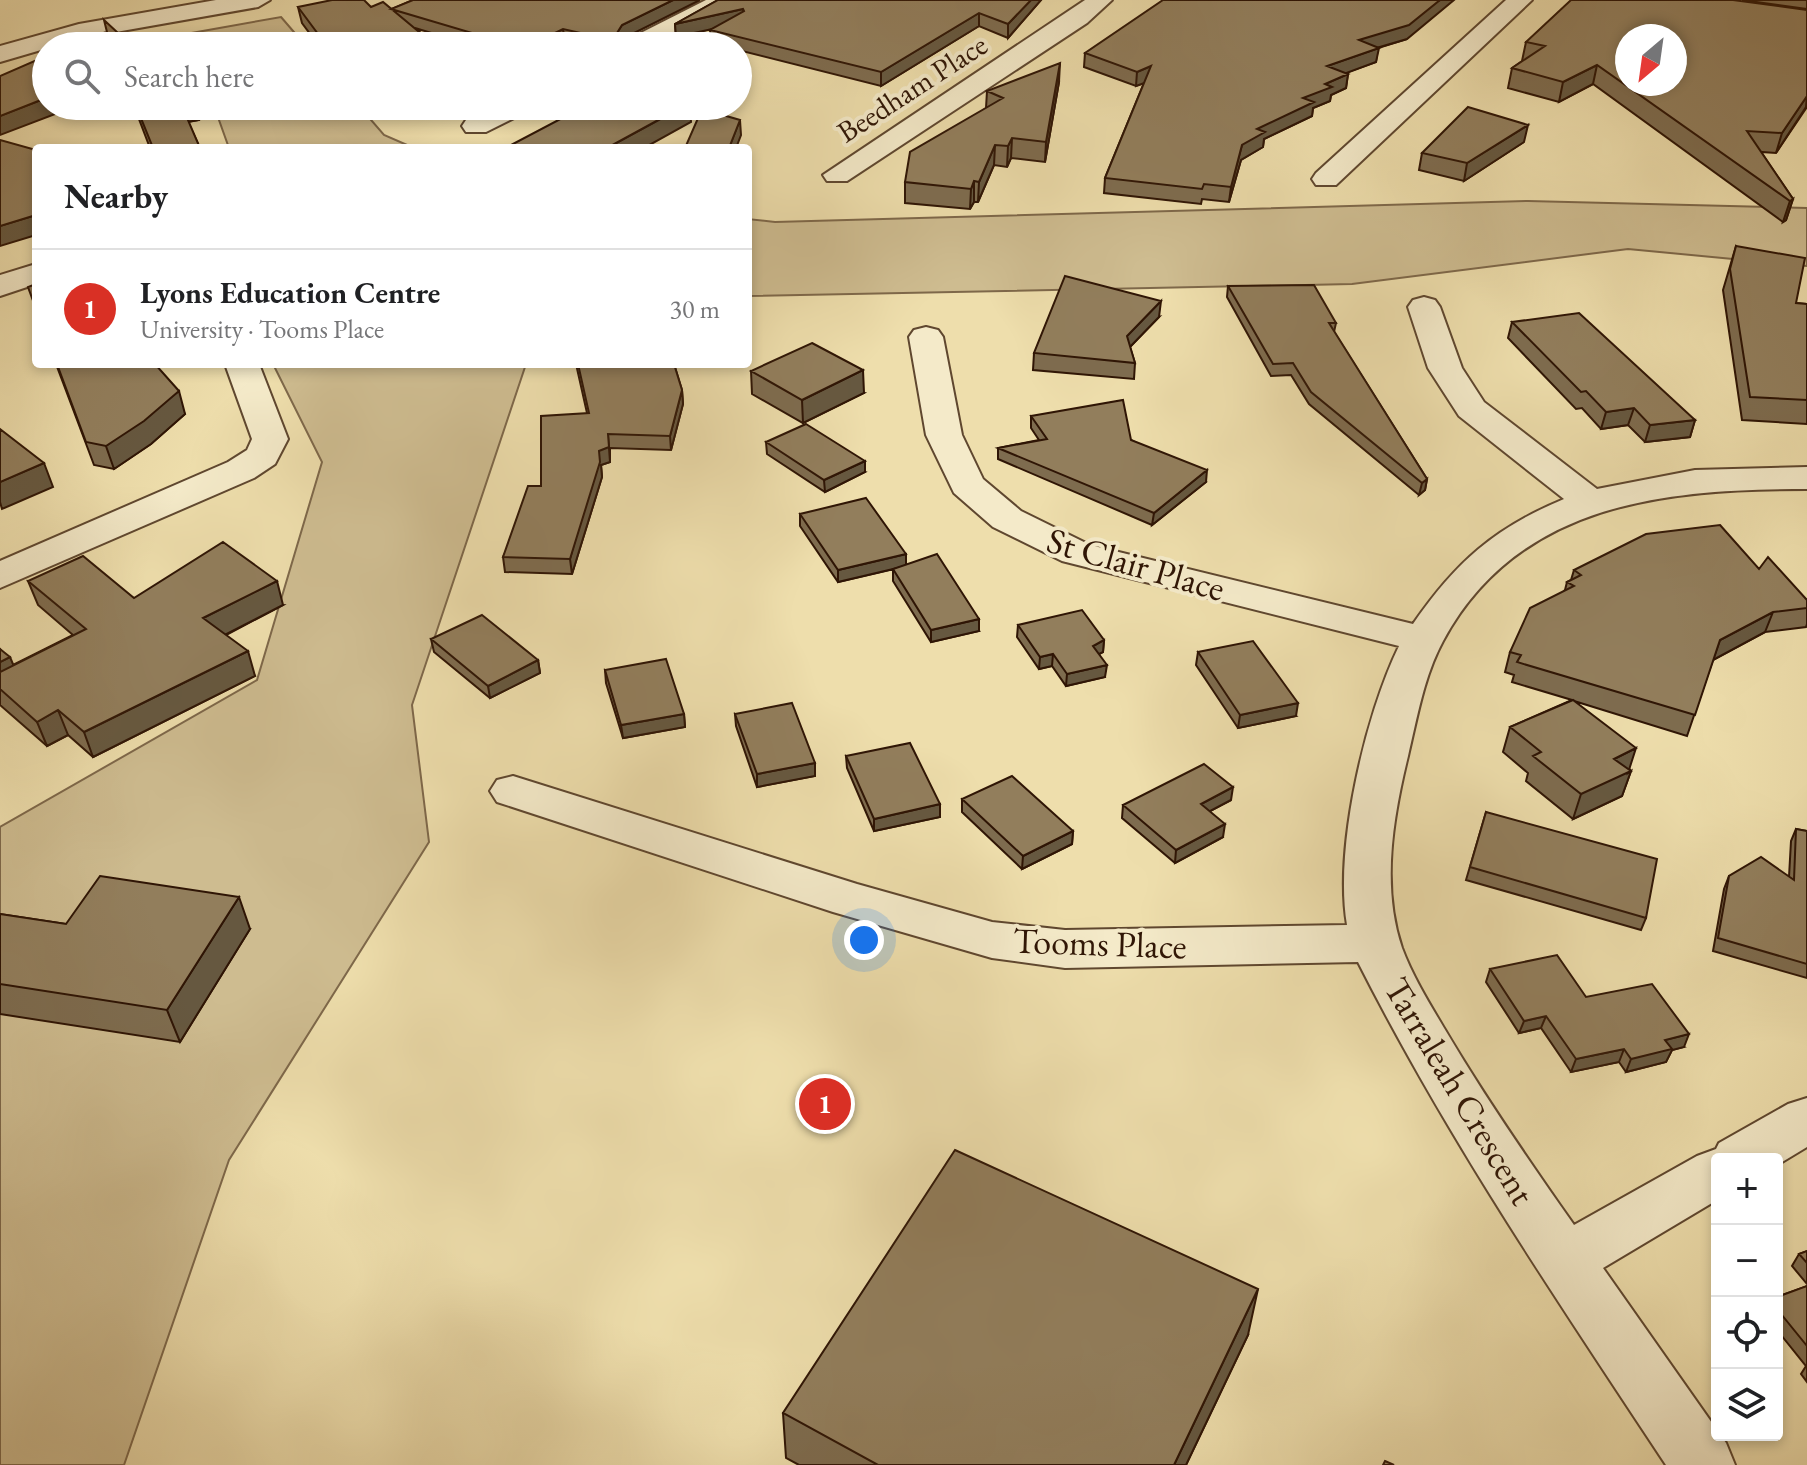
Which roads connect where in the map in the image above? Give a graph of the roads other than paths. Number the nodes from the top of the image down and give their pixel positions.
1 (258, 0) edge
2 (725, 0) edge
3 (1100, 0) edge
4 (1520, 0) edge
5 (13, 29) dead end
6 (84, 32) edge
7 (662, 32) edge
8 (32, 38) edge
9 (32, 43) edge
10 (0, 54) edge
11 (488, 120) edge
12 (476, 126) dead end
13 (837, 175) dead end
14 (1326, 179) dead end
15 (32, 274) edge
16 (0, 286) edge
17 (1424, 307) dead end
18 (926, 337) dead end
19 (243, 368) edge
20 (1807, 478) edge
21 (1588, 500) junction
22 (0, 576) edge
23 (1422, 639) junction
24 (513, 791) dead end
25 (1375, 943) junction
26 (1807, 1120) edge
27 (1749, 1153) edge
28 (1711, 1175) edge
29 (1563, 1261) junction
30 (1703, 1465) edge

1 - 6 street
2 - 7 street
3 - 13 street, Beedham Place
4 - 14 street
5 - 8 street
9 - 10 street
11 - 12 street
15 - 16 street
17 - 21 street
18 - 23 street, St Clair Place
19 - 22 street
20 - 21 street, Tarraleah Crescent
21 - 23 street, Tarraleah Crescent
23 - 25 street, Tarraleah Crescent
24 - 25 street, Tooms Place
25 - 29 street, Tarraleah Crescent
26 - 27 street
28 - 29 street
29 - 30 street, Tarraleah Crescent

